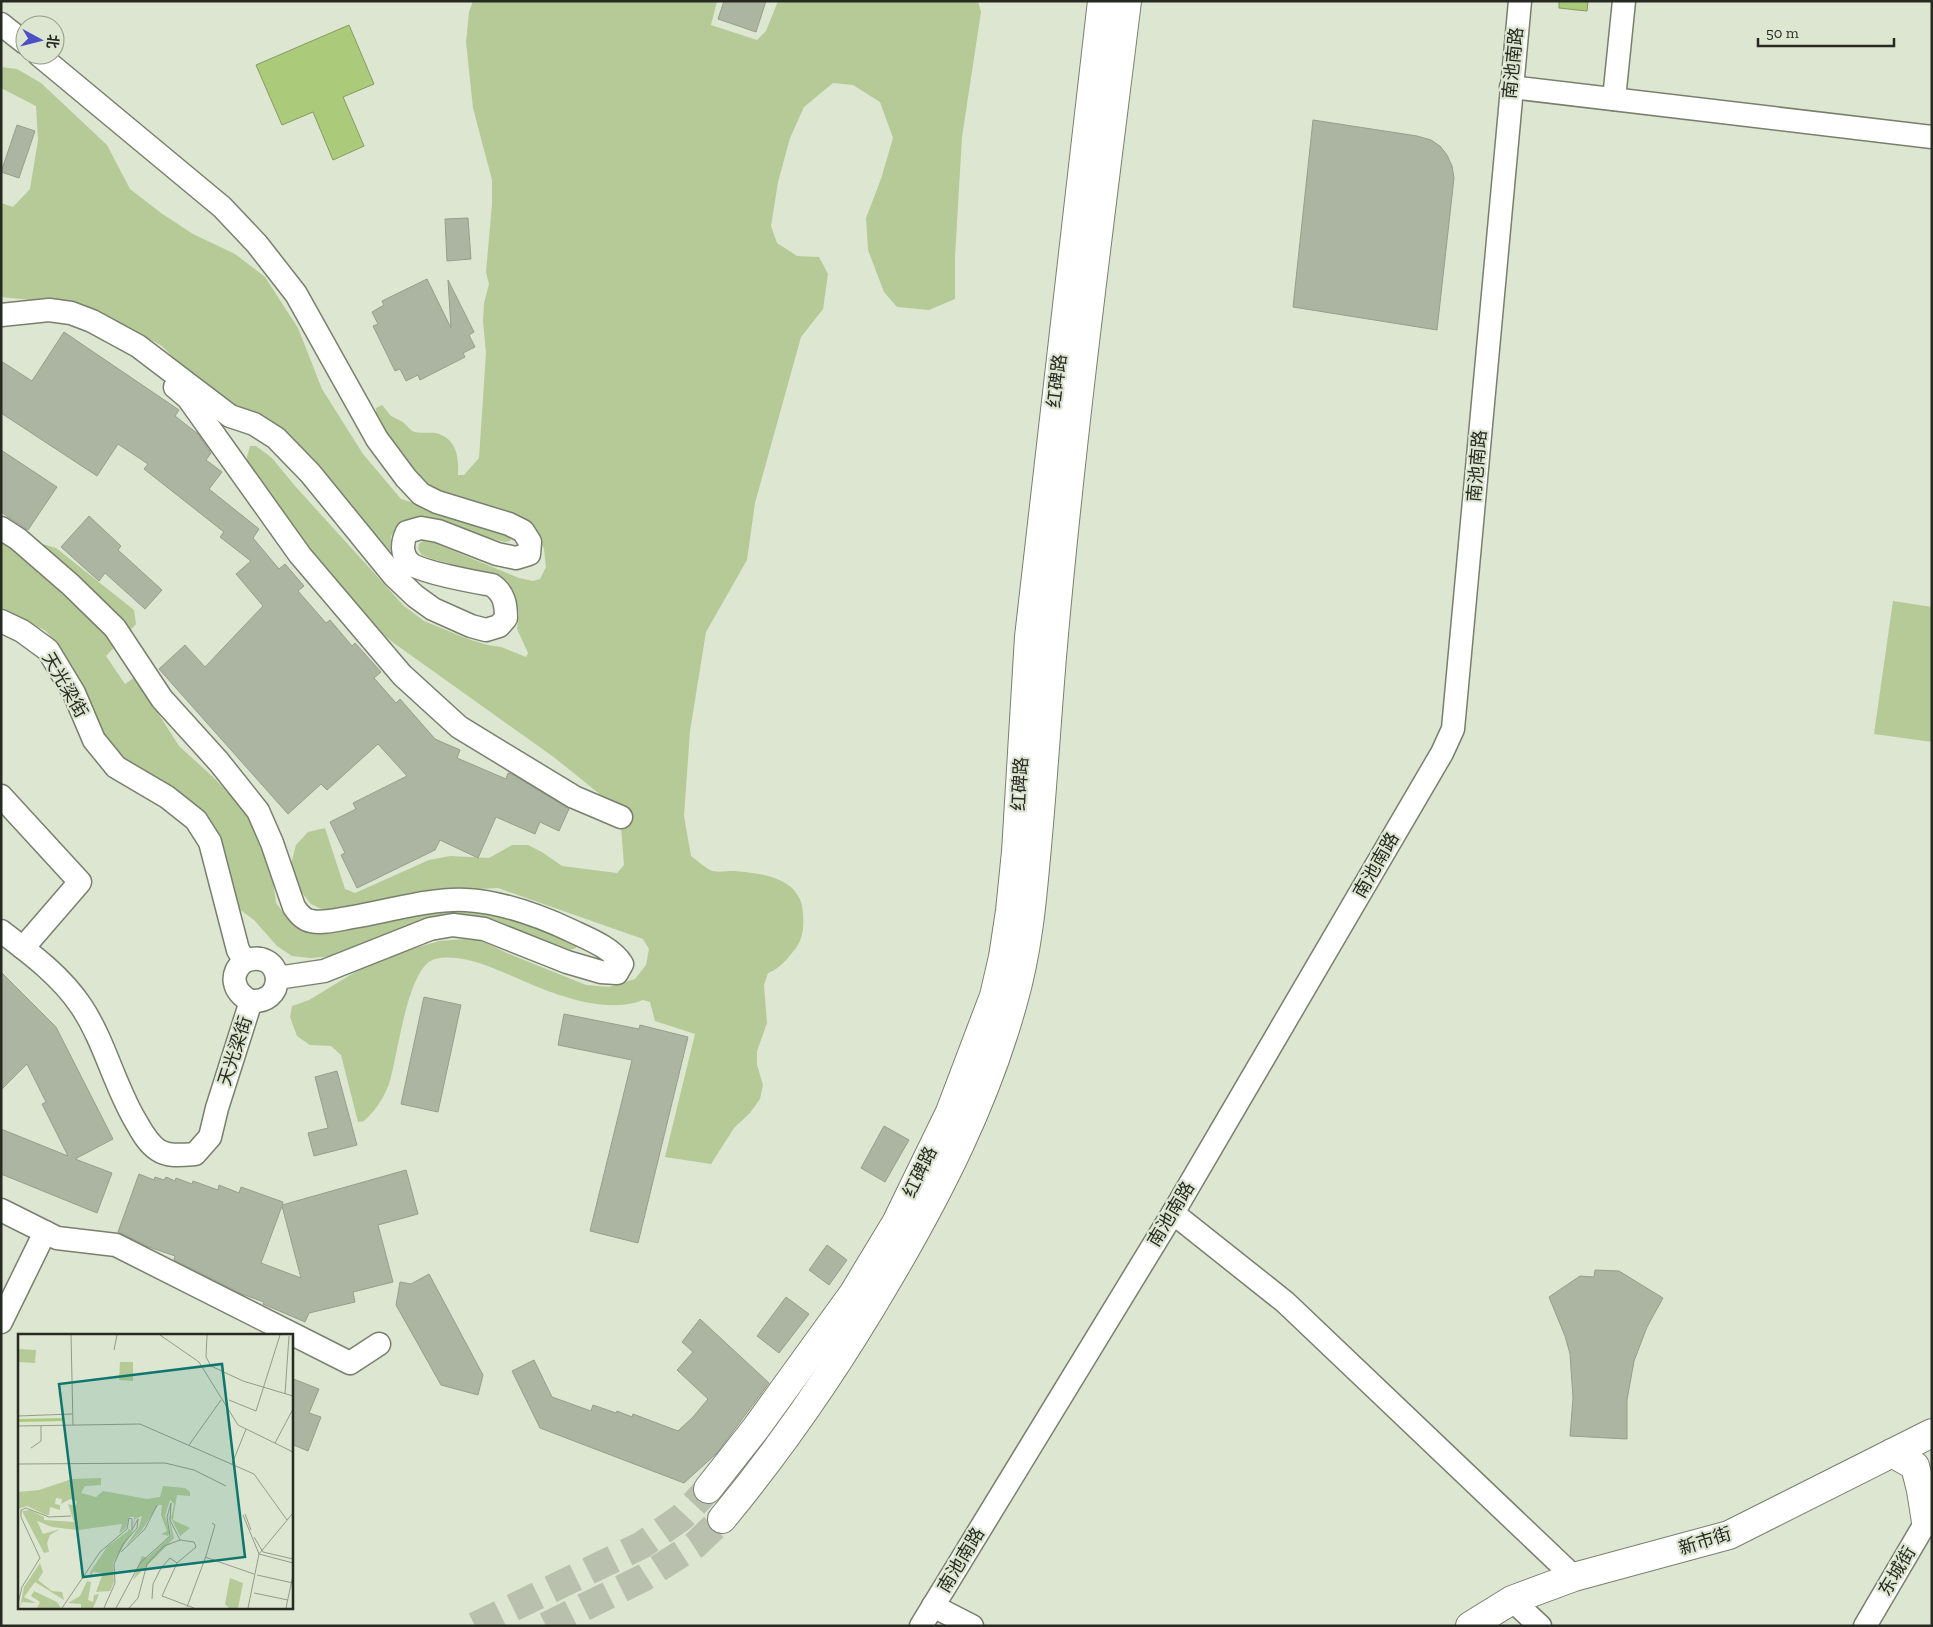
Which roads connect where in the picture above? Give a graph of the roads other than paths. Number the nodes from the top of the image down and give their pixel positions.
1 (1102, 1) edge
2 (1127, 1) edge
3 (1520, 1) edge
4 (1624, 1) edge
5 (1, 24) edge
6 (15, 35) edge
7 (51, 65) edge
8 (1511, 87) junction
9 (1614, 99) junction
10 (1932, 137) edge
11 (49, 310) junction
12 (1, 315) edge
13 (1, 528) edge
14 (1, 620) edge
15 (1, 796) edge
16 (621, 817) dead end
17 (1, 931) edge
18 (24, 948) junction
19 (245, 961) junction
20 (277, 978) junction
21 (251, 1001) junction
22 (1, 1210) edge
23 (1173, 1213) junction
24 (45, 1232) junction
25 (1, 1322) edge
26 (379, 1344) dead end
27 (1932, 1434) edge
28 (1892, 1453) junction
29 (708, 1489) tunnel mouth
30 (722, 1519) tunnel mouth
31 (1929, 1520) edge
32 (1574, 1577) junction
33 (1512, 1600) junction
34 (933, 1606) junction
35 (921, 1626) edge
36 (972, 1626) edge
37 (1470, 1626) edge
38 (1540, 1626) edge
39 (1865, 1626) edge

1 - 29 main road, 红碑路
2 - 30 main road
3 - 8 street, 南池南路
4 - 9 street
5 - 6 street
7 - 11 street
8 - 9 street
8 - 23 street, 南池南路
9 - 10 street
11 - 12 street
11 - 16 street
13 - 20 street
14 - 19 street, 天光梁街
15 - 18 street
17 - 18 street, 天光梁街
18 - 21 street, 天光梁街
19 - 20 street
19 - 21 street, 天光梁街
20 - 21 street
22 - 24 street
23 - 32 street
23 - 34 street, 南池南路
24 - 25 street
24 - 26 street
27 - 28 main road, 新市街
28 - 31 main road
28 - 32 main road, 新市街
31 - 39 street, 东城街
32 - 33 main road, 新市街
33 - 37 main road, 新市街
33 - 38 street
34 - 35 street, 南池南路
34 - 36 street

